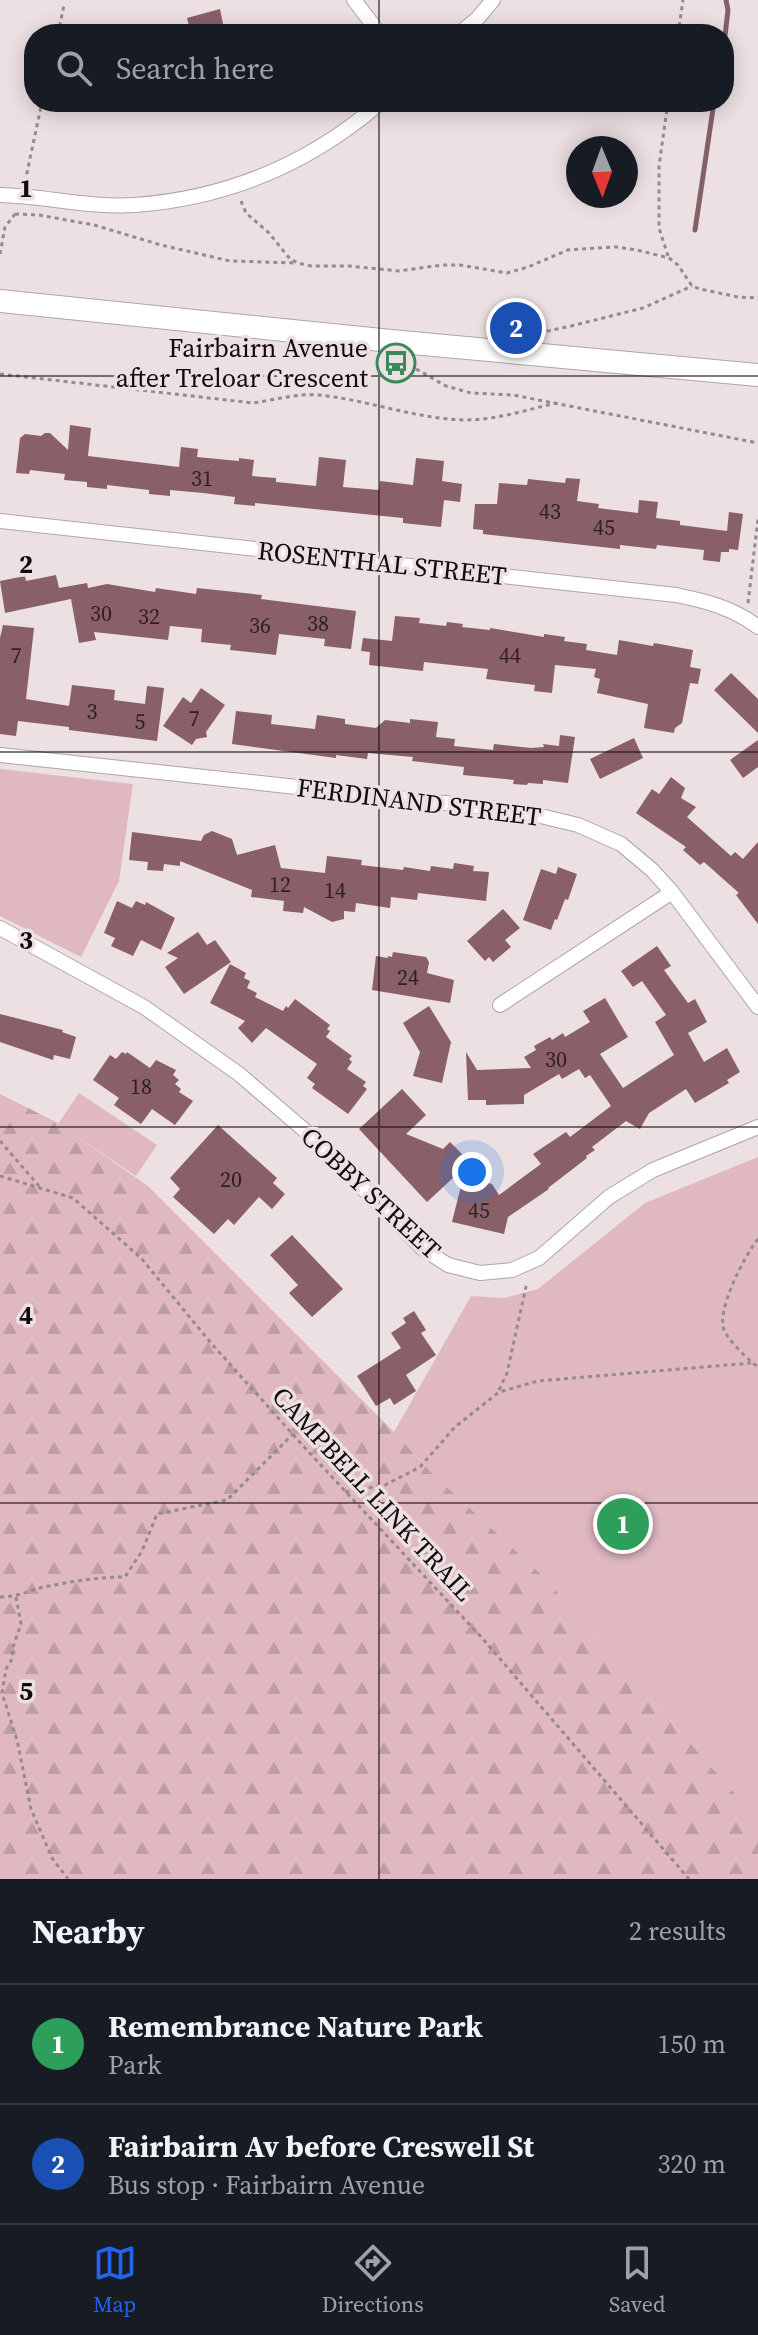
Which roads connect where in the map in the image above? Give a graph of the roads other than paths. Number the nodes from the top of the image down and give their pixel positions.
1 (354, 0) edge
2 (493, 0) edge
3 (372, 24) edge
4 (471, 24) edge
5 (368, 112) edge
6 (0, 195) edge
7 (0, 301) edge
8 (756, 374) edge
9 (0, 521) edge
10 (758, 627) edge
11 (0, 755) edge
12 (672, 892) junction
13 (0, 928) edge
14 (500, 1005) dead end
15 (758, 1007) edge
16 (758, 1127) edge

1 - 3 street
2 - 4 street
5 - 6 street
7 - 8 main road
9 - 10 street, ROSENTHAL STREET
11 - 12 street, FERDINAND STREET
12 - 14 street
12 - 15 street, FERDINAND STREET
13 - 16 street, COBBY STREET

